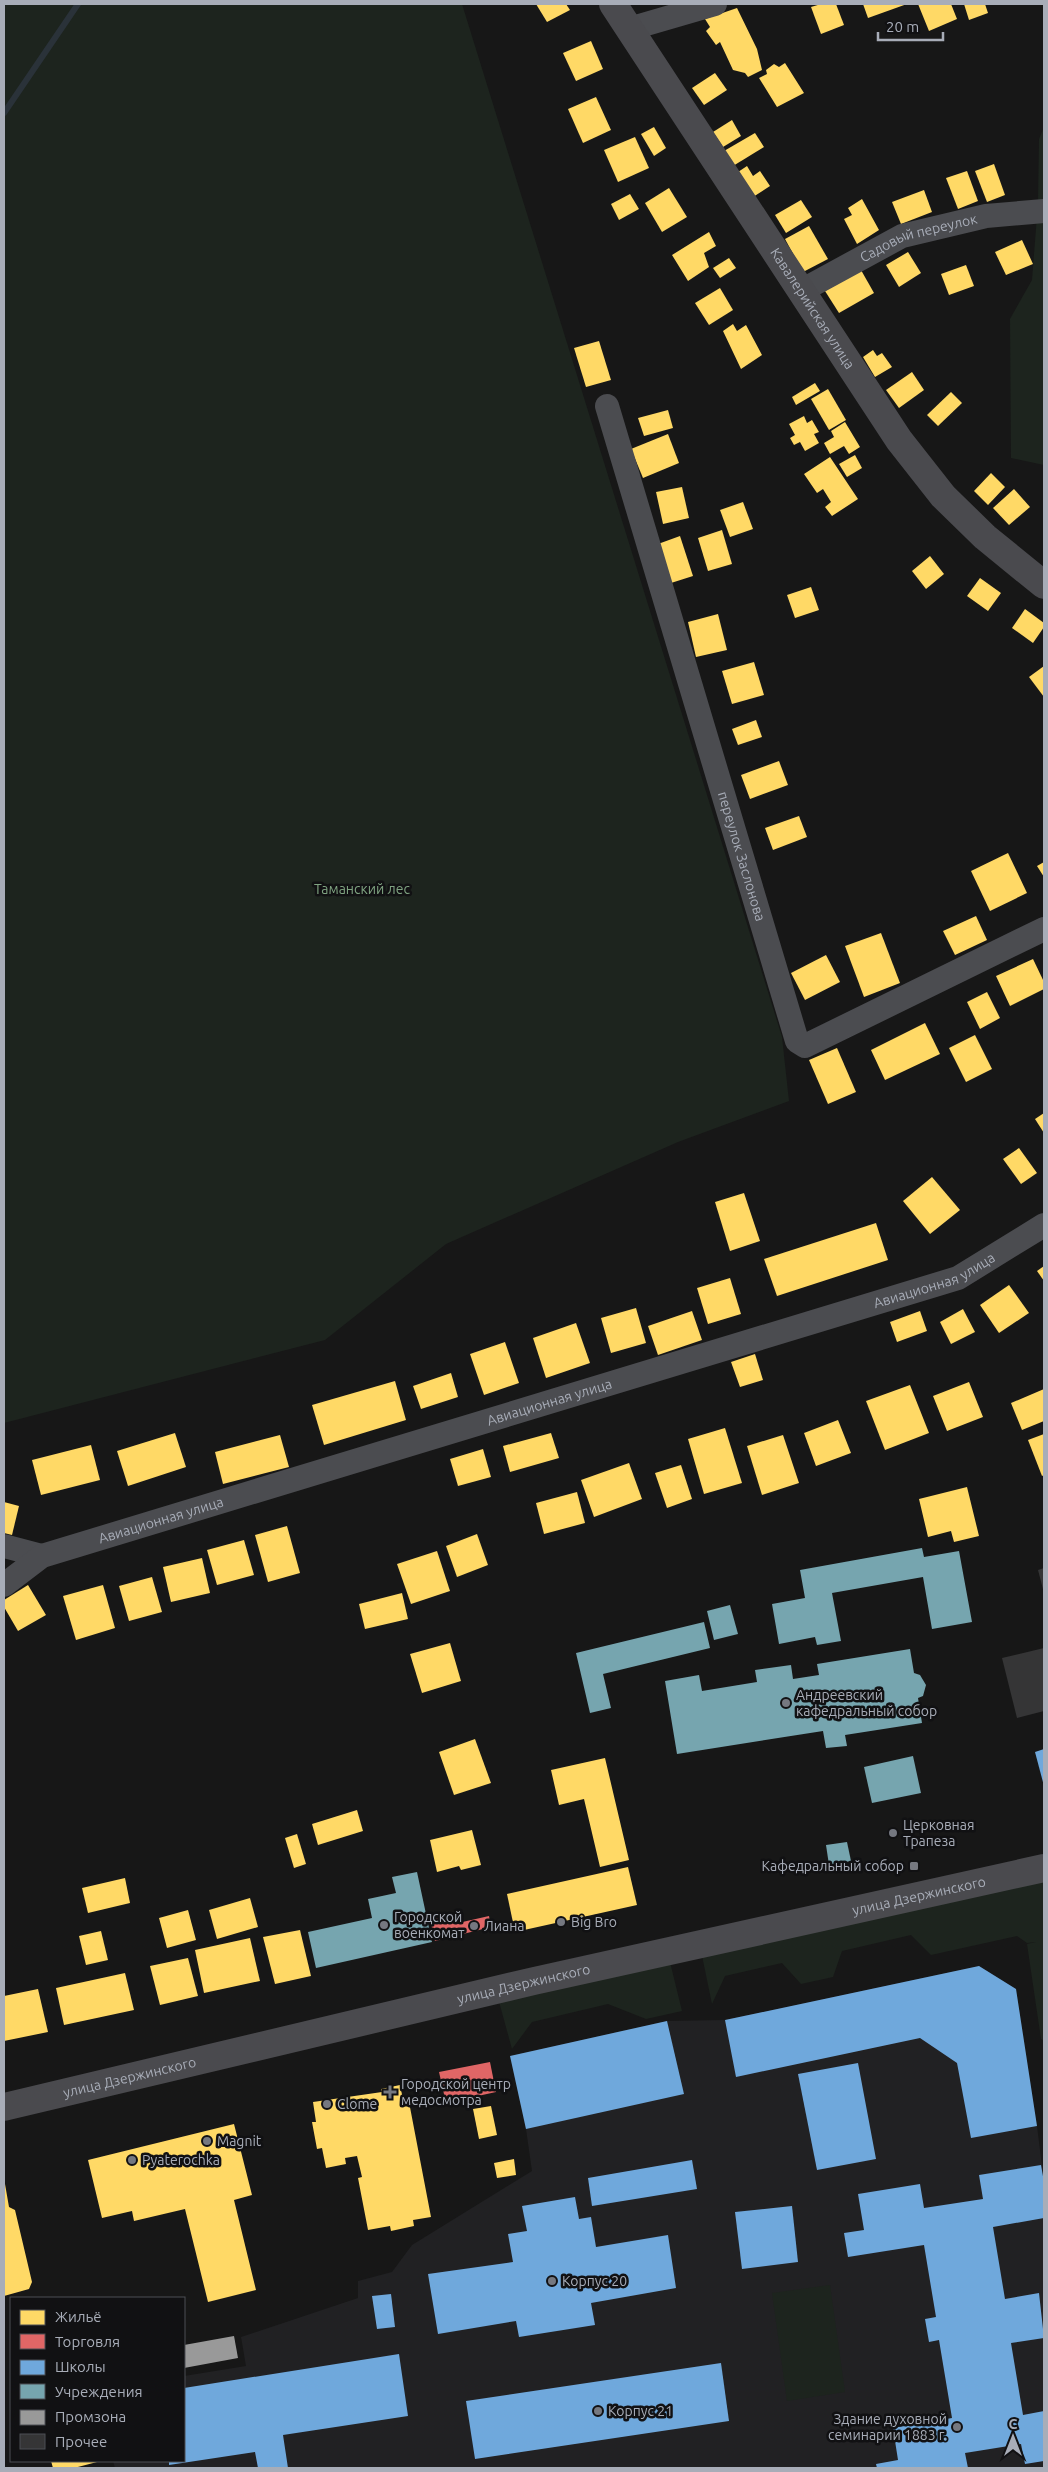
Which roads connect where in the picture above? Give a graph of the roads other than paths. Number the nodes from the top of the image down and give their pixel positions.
1 (613, 4) edge
2 (715, 4) edge
3 (629, 29) junction
4 (1044, 211) edge
5 (801, 291) junction
6 (607, 406) dead end
7 (1044, 585) edge
8 (1044, 930) edge
9 (1044, 1225) edge
10 (4, 1546) edge
11 (42, 1556) junction
12 (4, 1584) edge
13 (1044, 1868) edge
14 (4, 2107) edge

1 - 3 street, Кавалерийская улица
2 - 3 street
3 - 5 street, Кавалерийская улица
4 - 5 street, Садовый переулок
5 - 7 street, Кавалерийская улица
6 - 8 street, переулок Заслонова
9 - 11 street, Авиационная улица
10 - 11 street
11 - 12 street, Авиационная улица
13 - 14 street, улица Дзержинского

